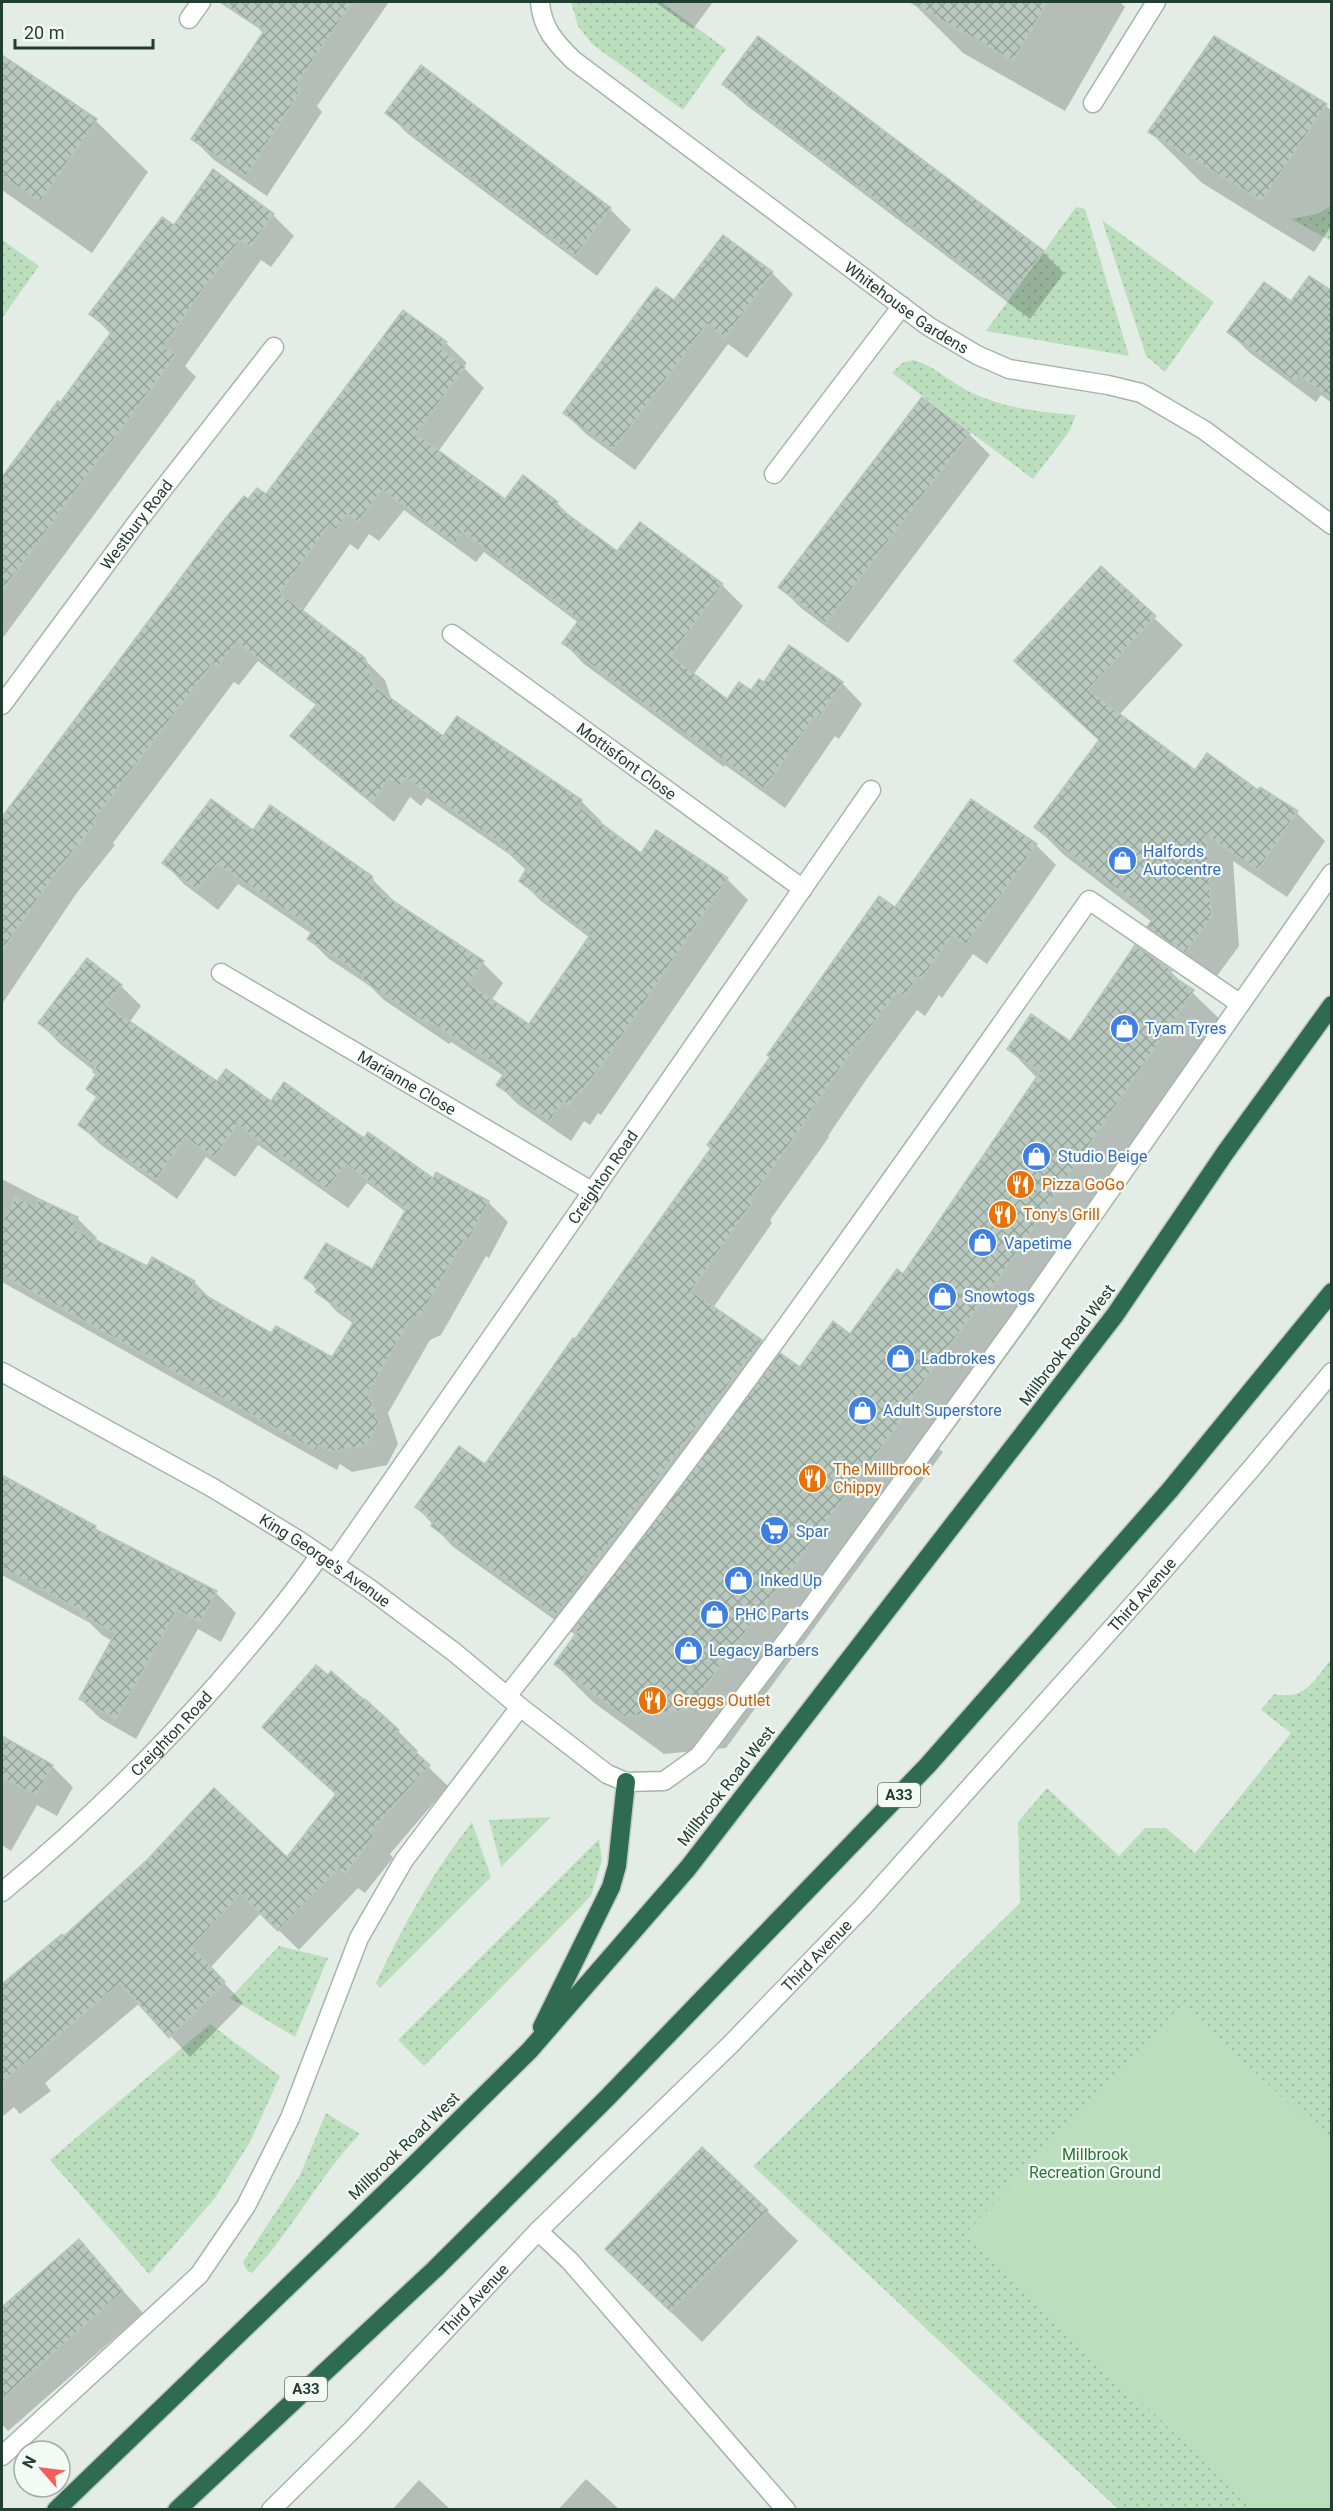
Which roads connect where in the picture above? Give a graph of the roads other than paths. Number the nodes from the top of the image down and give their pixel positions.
1 (201, 2) edge
2 (540, 2) edge
3 (1156, 2) edge
4 (189, 19) dead end
5 (1093, 103) dead end
6 (902, 306) junction
7 (274, 347) dead end
8 (774, 474) dead end
9 (1332, 525) edge
10 (452, 634) dead end
11 (2, 705) edge
12 (871, 790) dead end
13 (1332, 873) edge
14 (802, 889) junction
15 (221, 974) dead end
16 (1239, 1003) junction
17 (1332, 1005) edge
18 (593, 1192) junction
19 (1332, 1292) edge
20 (2, 1372) edge
21 (1332, 1372) edge
22 (327, 1560) junction
23 (514, 1701) junction
24 (626, 1782) junction
25 (2, 1892) edge
26 (530, 2050) junction
27 (537, 2231) junction
28 (2, 2456) edge
29 (56, 2510) edge
30 (177, 2510) edge
31 (271, 2510) edge
32 (786, 2510) edge

1 - 4 street
2 - 6 street, Whitehouse Gardens
3 - 5 street
6 - 8 street
6 - 9 street, Whitehouse Gardens
7 - 11 street, Westbury Road
10 - 14 street, Mottisfont Close
12 - 14 street, Creighton Road
13 - 16 street
14 - 18 street, Creighton Road
15 - 18 street, Marianne Close
16 - 23 street
16 - 24 street
17 - 26 highway, Millbrook Road West
18 - 22 street, Creighton Road
19 - 30 highway, A33
20 - 22 street, King George's Avenue
21 - 27 street, Third Avenue
22 - 23 street, King George's Avenue
22 - 25 street, Creighton Road
23 - 24 street, King George's Avenue
23 - 28 street
24 - 26 highway
26 - 29 highway, Millbrook Road West
27 - 31 street, Third Avenue
27 - 32 street

